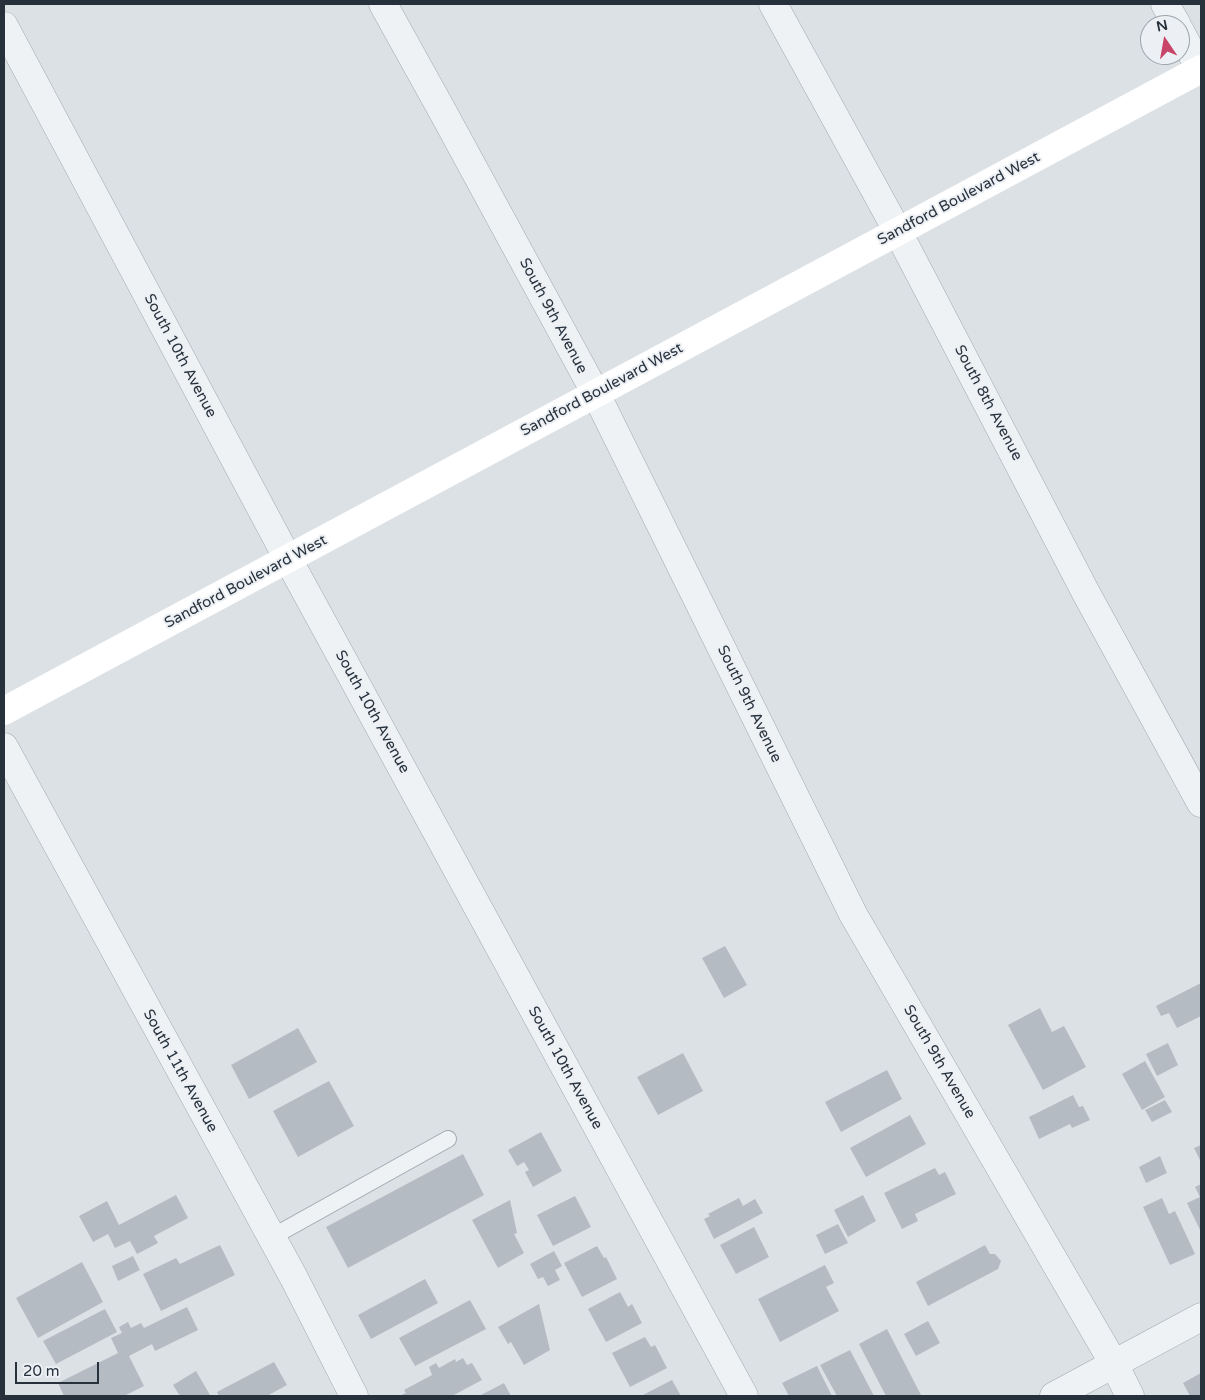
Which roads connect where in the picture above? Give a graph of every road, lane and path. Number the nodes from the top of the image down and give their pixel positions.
1 (383, 4) edge
2 (773, 4) edge
3 (4, 26) edge
4 (1190, 50) edge
5 (1201, 70) edge
6 (898, 232) junction
7 (596, 394) junction
8 (288, 559) junction
9 (4, 711) edge
10 (4, 747) edge
11 (1201, 803) edge
12 (448, 1139) dead end
13 (272, 1237) junction
14 (1201, 1317) edge
15 (1114, 1364) junction
16 (354, 1396) edge
17 (744, 1396) edge
18 (1054, 1396) edge
19 (1130, 1396) edge

1 - 7 street, South 9th Avenue
2 - 6 street, South 8th Avenue
3 - 8 street, South 10th Avenue
4 - 5 street
5 - 6 street, Sandford Boulevard West
6 - 7 street, Sandford Boulevard West
6 - 11 street, South 8th Avenue
7 - 8 street, Sandford Boulevard West
7 - 15 street, South 9th Avenue
8 - 9 street, Sandford Boulevard West
8 - 17 street, South 10th Avenue
10 - 13 street, South 11th Avenue
12 - 13 lane
13 - 16 street, South 11th Avenue
14 - 15 street
15 - 18 street
15 - 19 street, South 9th Avenue

